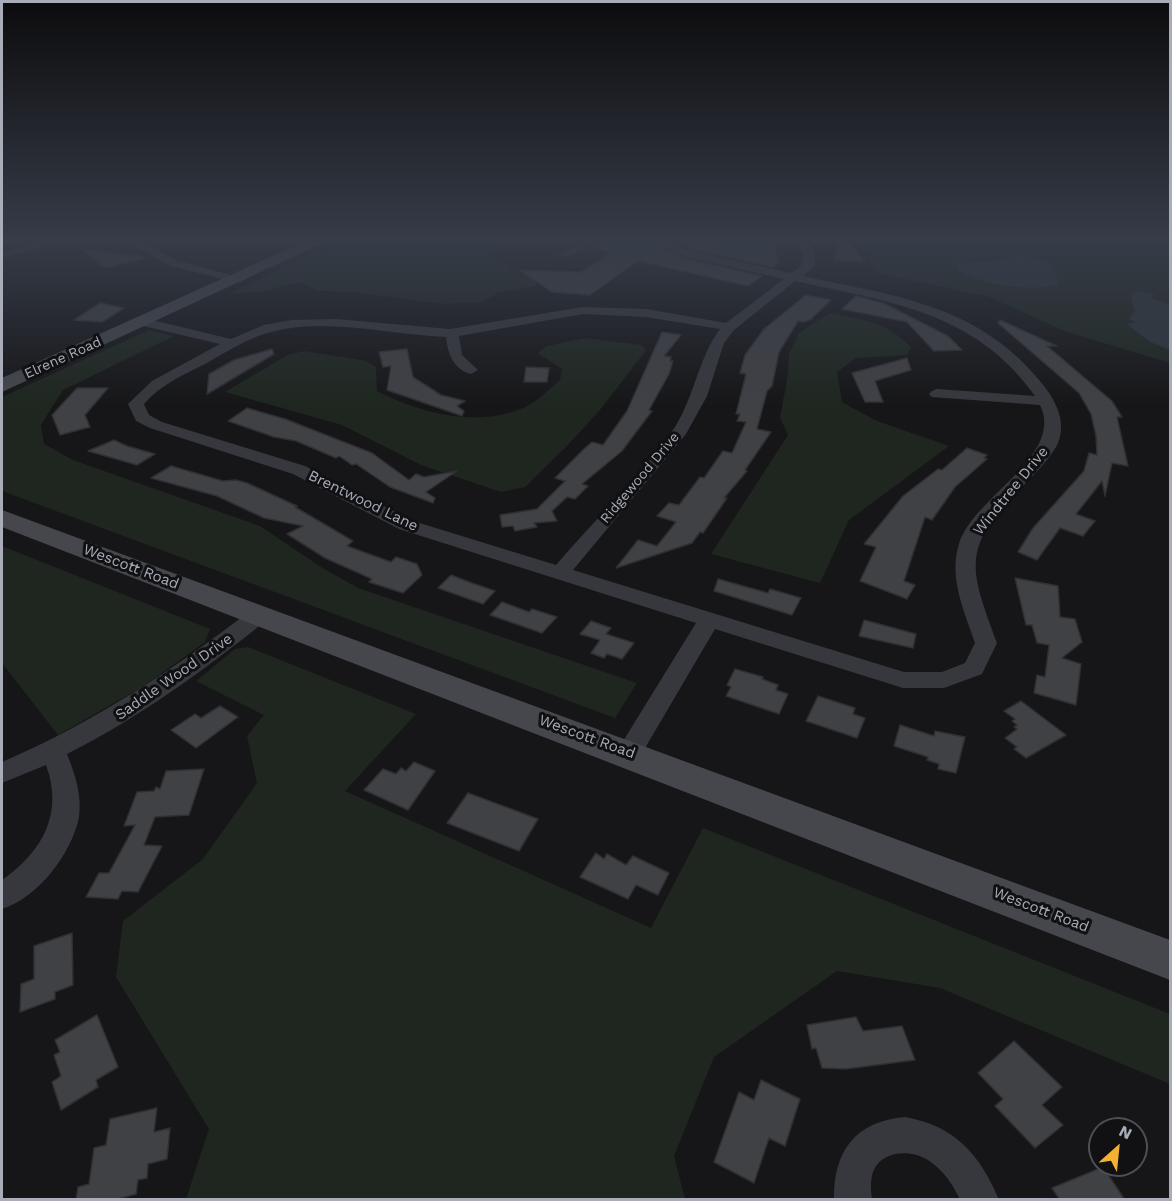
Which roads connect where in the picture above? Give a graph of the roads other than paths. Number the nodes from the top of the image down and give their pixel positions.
1 (202, 296) edge
2 (770, 296) edge
3 (878, 296) edge
4 (144, 322) junction
5 (729, 327) junction
6 (452, 333) junction
7 (232, 343) junction
8 (471, 370) dead end
9 (2, 386) edge
10 (937, 394) dead end
11 (1048, 401) junction
12 (2, 518) edge
13 (560, 574) junction
14 (259, 615) junction
15 (709, 621) junction
16 (54, 752) junction
17 (629, 753) junction
18 (2, 773) edge
19 (2, 896) edge
20 (1170, 960) edge
21 (853, 1200) edge
22 (980, 1200) edge

1 - 4 street, Elrene Road
2 - 5 street, Ridgewood Drive
3 - 11 street, Windtree Drive
4 - 7 street
4 - 9 street, Elrene Road
5 - 6 street
5 - 13 street, Ridgewood Drive
6 - 7 street
6 - 8 street
7 - 13 street, Brentwood Lane
10 - 11 street
11 - 15 street, Windtree Drive
12 - 14 street, Wescott Road
13 - 15 street, Brentwood Lane
14 - 16 street, Saddle Wood Drive
14 - 17 street, Wescott Road
15 - 17 street
16 - 18 street, Saddle Wood Drive
16 - 19 street
17 - 20 street, Wescott Road
21 - 22 street

